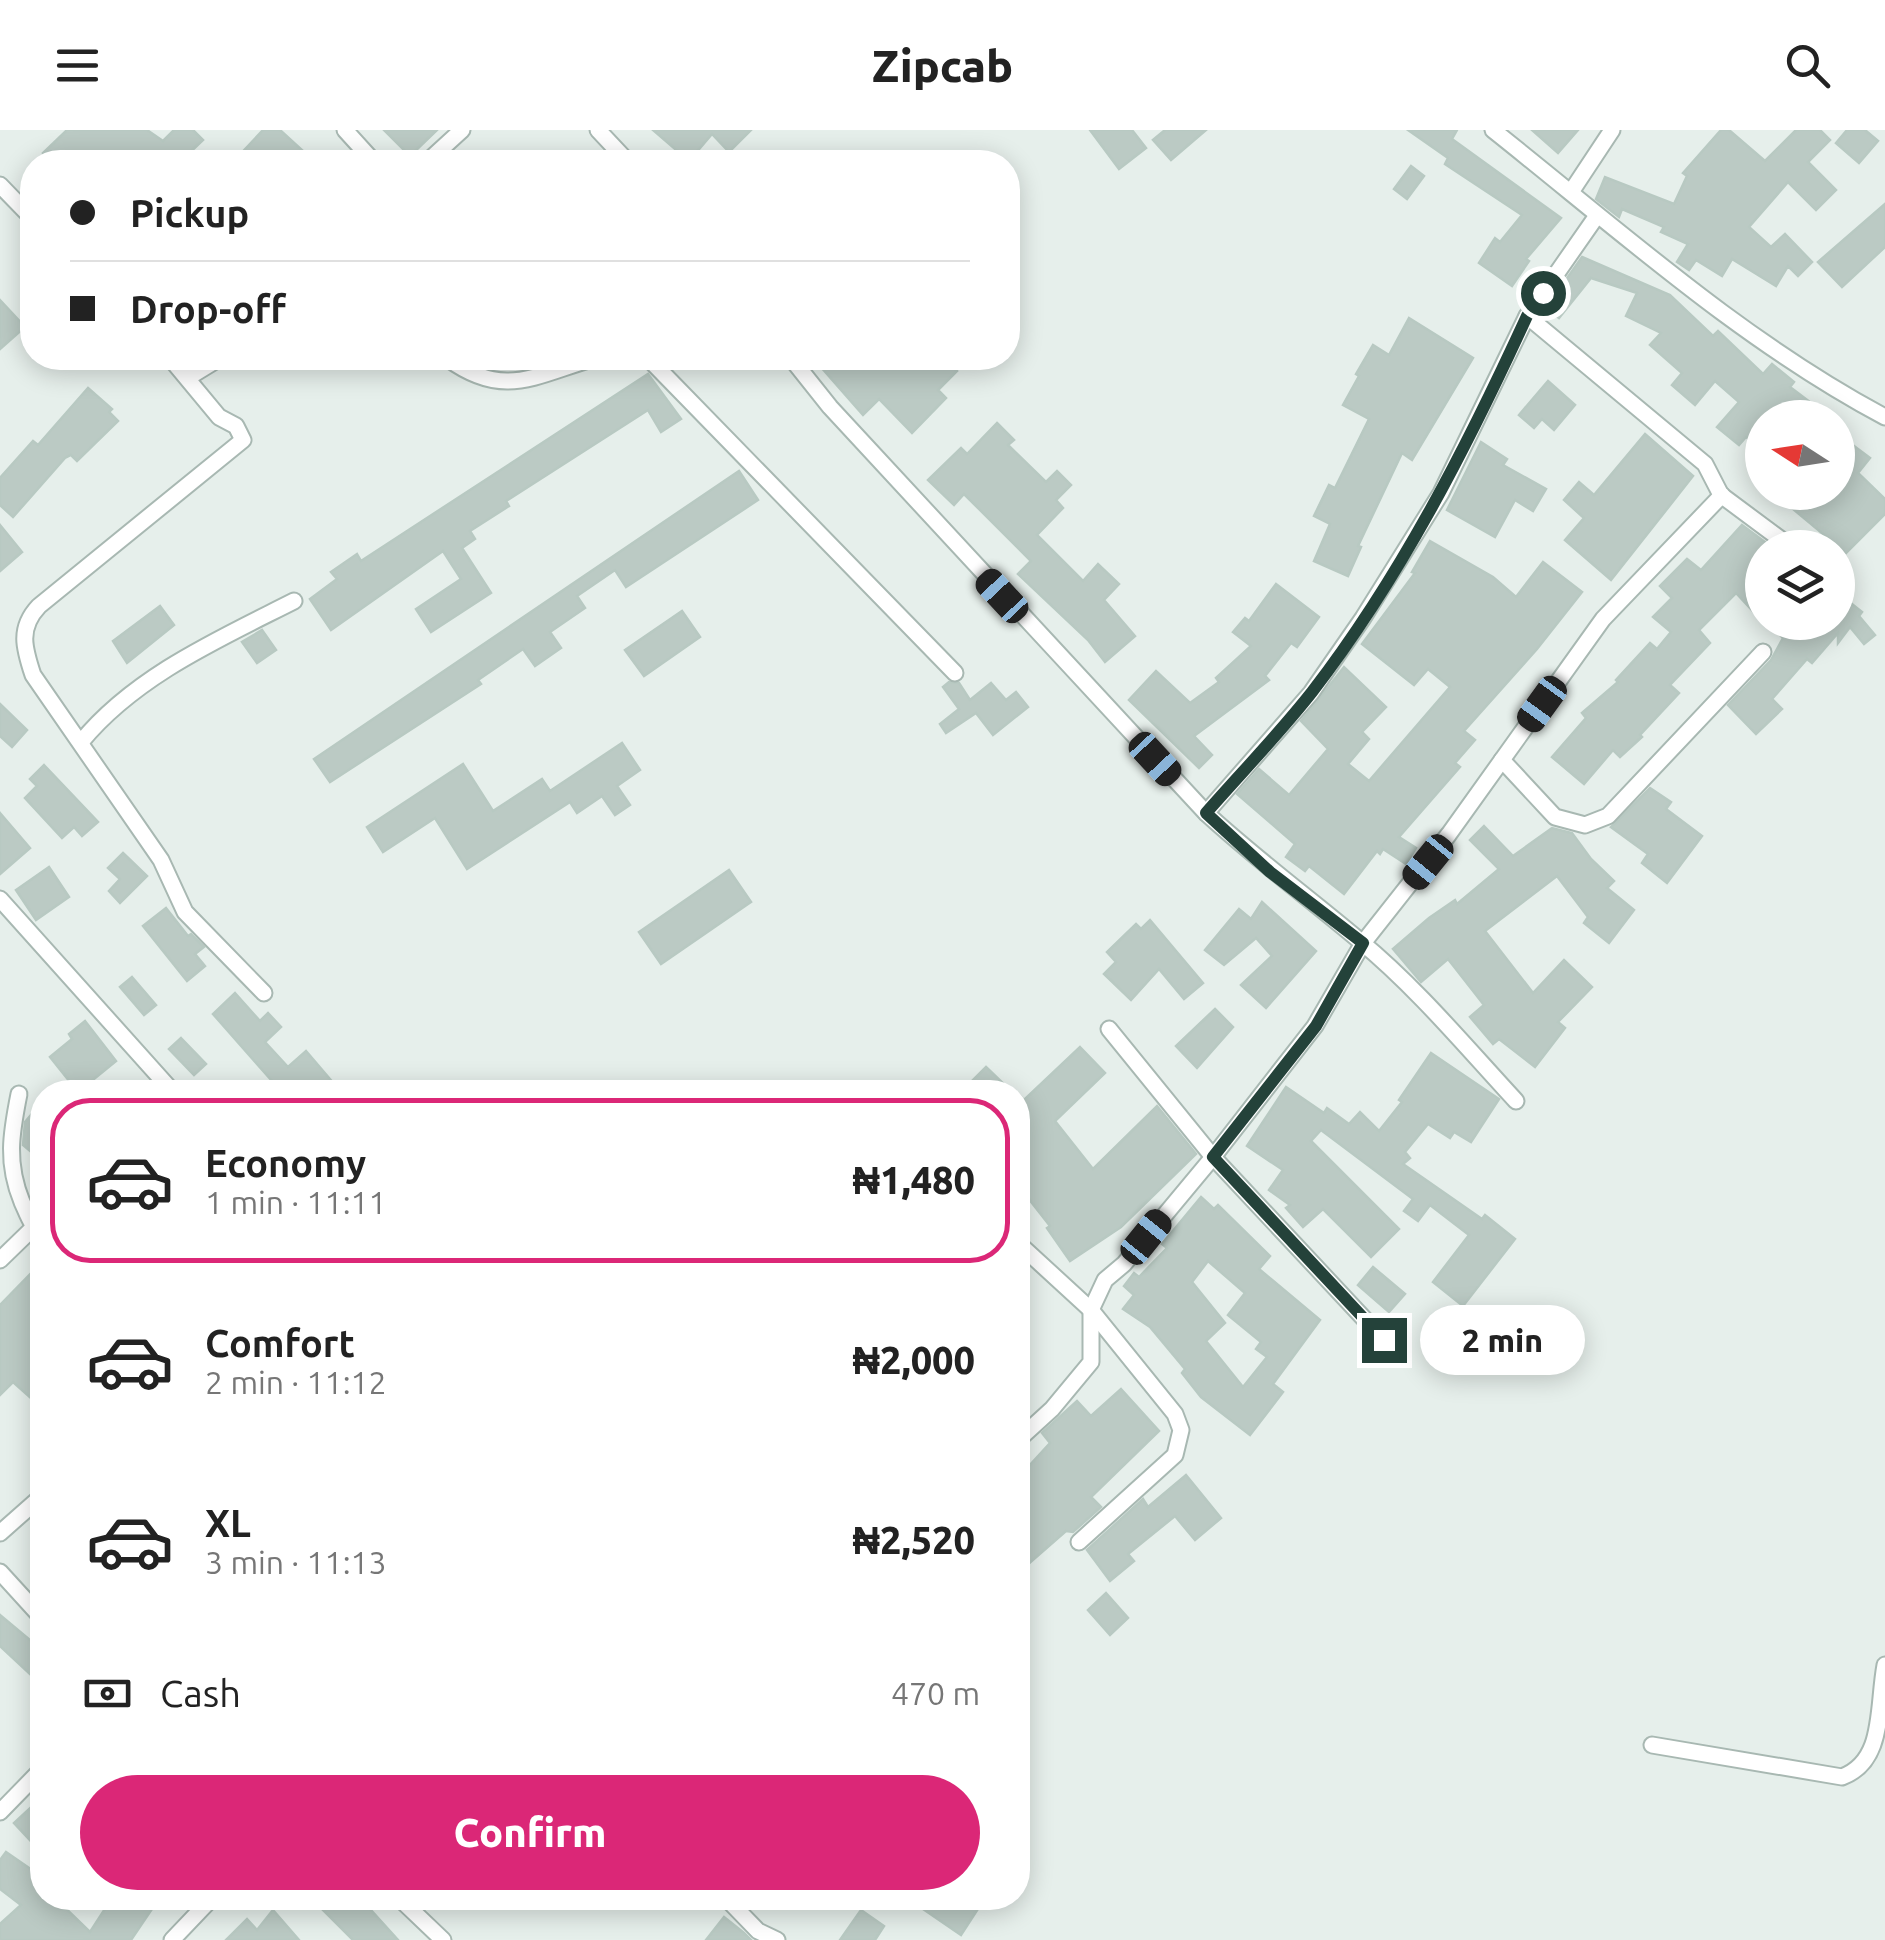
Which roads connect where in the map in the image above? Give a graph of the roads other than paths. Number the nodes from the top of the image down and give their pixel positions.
1 (345, 130) edge
2 (462, 130) edge
3 (598, 130) edge
4 (1493, 130) edge
5 (1612, 130) edge
6 (363, 150) edge
7 (440, 150) edge
8 (617, 150) edge
9 (0, 185) edge
10 (1571, 192) junction
11 (20, 206) edge
12 (1596, 217) junction
13 (1527, 316) junction
14 (181, 370) edge
15 (201, 370) edge
16 (465, 370) edge
17 (561, 370) edge
18 (660, 370) edge
19 (801, 370) edge
20 (189, 378) junction
21 (1885, 417) edge
22 (1722, 495) junction
23 (1769, 530) edge
24 (294, 601) dead end
25 (1763, 652) dead end
26 (954, 673) dead end
27 (81, 742) junction
28 (1502, 760) junction
29 (1206, 813) junction
30 (0, 899) edge
31 (1363, 943) junction
32 (264, 993) dead end
33 (1109, 1029) dead end
34 (162, 1080) edge
35 (19, 1094) dead end
36 (1516, 1101) dead end
37 (1213, 1157) junction
38 (30, 1214) edge
39 (30, 1237) edge
40 (1030, 1254) edge
41 (0, 1260) edge
42 (1090, 1310) junction
43 (1384, 1340) dead end
44 (1030, 1429) edge
45 (30, 1507) edge
46 (0, 1533) edge
47 (1079, 1542) dead end
48 (0, 1572) edge
49 (30, 1605) edge
50 (1885, 1665) edge
51 (1652, 1745) dead end
52 (30, 1782) edge
53 (0, 1812) edge
54 (201, 1910) edge
55 (411, 1910) edge
56 (738, 1910) edge
57 (172, 1940) edge
58 (443, 1940) edge
59 (777, 1940) edge

1 - 6 street
2 - 7 street
3 - 8 street
4 - 10 street
5 - 10 street
9 - 11 street
10 - 12 street
12 - 13 street
12 - 21 street
13 - 22 street
13 - 29 street
14 - 20 street
15 - 20 street
16 - 17 street
18 - 26 street
19 - 29 street
20 - 27 street
22 - 23 street
22 - 28 street
24 - 27 street
25 - 28 street
27 - 32 street
28 - 31 street
29 - 31 street
30 - 34 street
31 - 36 street
31 - 37 street
33 - 37 street
35 - 38 street
37 - 42 street
37 - 43 street
39 - 41 street
40 - 42 street
42 - 44 street
42 - 47 street
45 - 46 street
48 - 49 street
50 - 51 street
52 - 53 street
54 - 57 street
55 - 58 street
56 - 59 street

